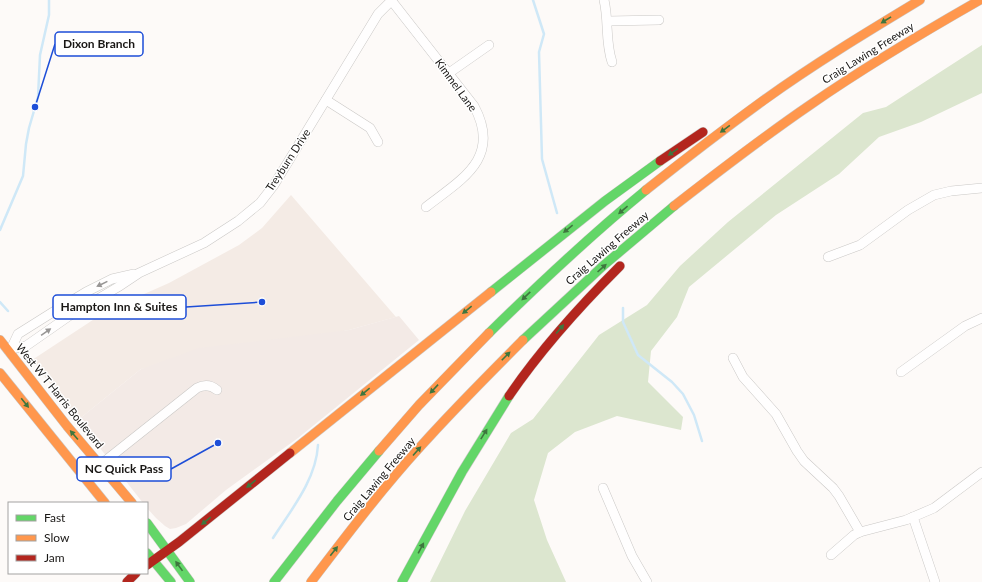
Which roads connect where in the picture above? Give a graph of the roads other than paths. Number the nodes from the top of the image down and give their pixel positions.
1 (391, 0) edge
2 (604, 0) edge
3 (920, 0) edge
4 (980, 0) edge
5 (659, 20) dead end
6 (608, 21) junction
7 (489, 45) dead end
8 (612, 62) dead end
9 (449, 73) junction
10 (779, 90) junction
11 (326, 100) junction
12 (378, 142) dead end
13 (714, 175) junction
14 (982, 188) edge
15 (426, 207) dead end
16 (636, 250) dead end
17 (828, 257) dead end
18 (625, 260) dead end
19 (139, 273) junction
20 (982, 318) edge
21 (0, 340) edge
22 (7, 350) edge
23 (733, 358) dead end
24 (901, 372) dead end
25 (0, 373) edge
26 (217, 390) dead end
27 (100, 464) junction
28 (982, 472) edge
29 (603, 488) dead end
30 (104, 502) edge
31 (131, 502) edge
32 (913, 517) junction
33 (148, 524) edge
34 (860, 532) junction
35 (167, 550) junction
36 (831, 555) dead end
37 (150, 563) edge
38 (135, 574) edge
39 (128, 582) edge
40 (171, 582) edge
41 (190, 582) edge
42 (274, 582) edge
43 (311, 582) edge
44 (402, 582) edge
45 (647, 582) edge
46 (935, 582) edge

1 - 9 street, Kimmel Lane
1 - 11 street, Treyburn Drive
2 - 6 street
3 -> 10 main road, Craig Lawing Freeway
4 - 13 main road, Craig Lawing Freeway
5 - 6 street
6 - 8 street
7 - 9 street
9 - 15 street, Kimmel Lane
10 -> 35 main road
10 -> 42 main road, Craig Lawing Freeway
11 - 12 street
11 - 19 street, Treyburn Drive
13 - 16 main road
43 -> 13 main road, Craig Lawing Freeway
14 - 17 street
44 -> 18 main road
22 -> 19 street, Treyburn Drive
19 -> 22 street, Treyburn Drive
20 - 24 street
21 - 22 main road, West W T Harris Boulevard
27 -> 22 main road, West W T Harris Boulevard
23 - 34 street
25 -> 30 main road
26 - 27 street
27 - 31 main road, West W T Harris Boulevard
28 - 32 street
29 - 45 street
32 - 34 street
32 - 46 street
33 - 35 main road
34 - 36 street
35 - 37 main road
41 -> 35 main road
37 - 40 main road
38 - 39 main road

